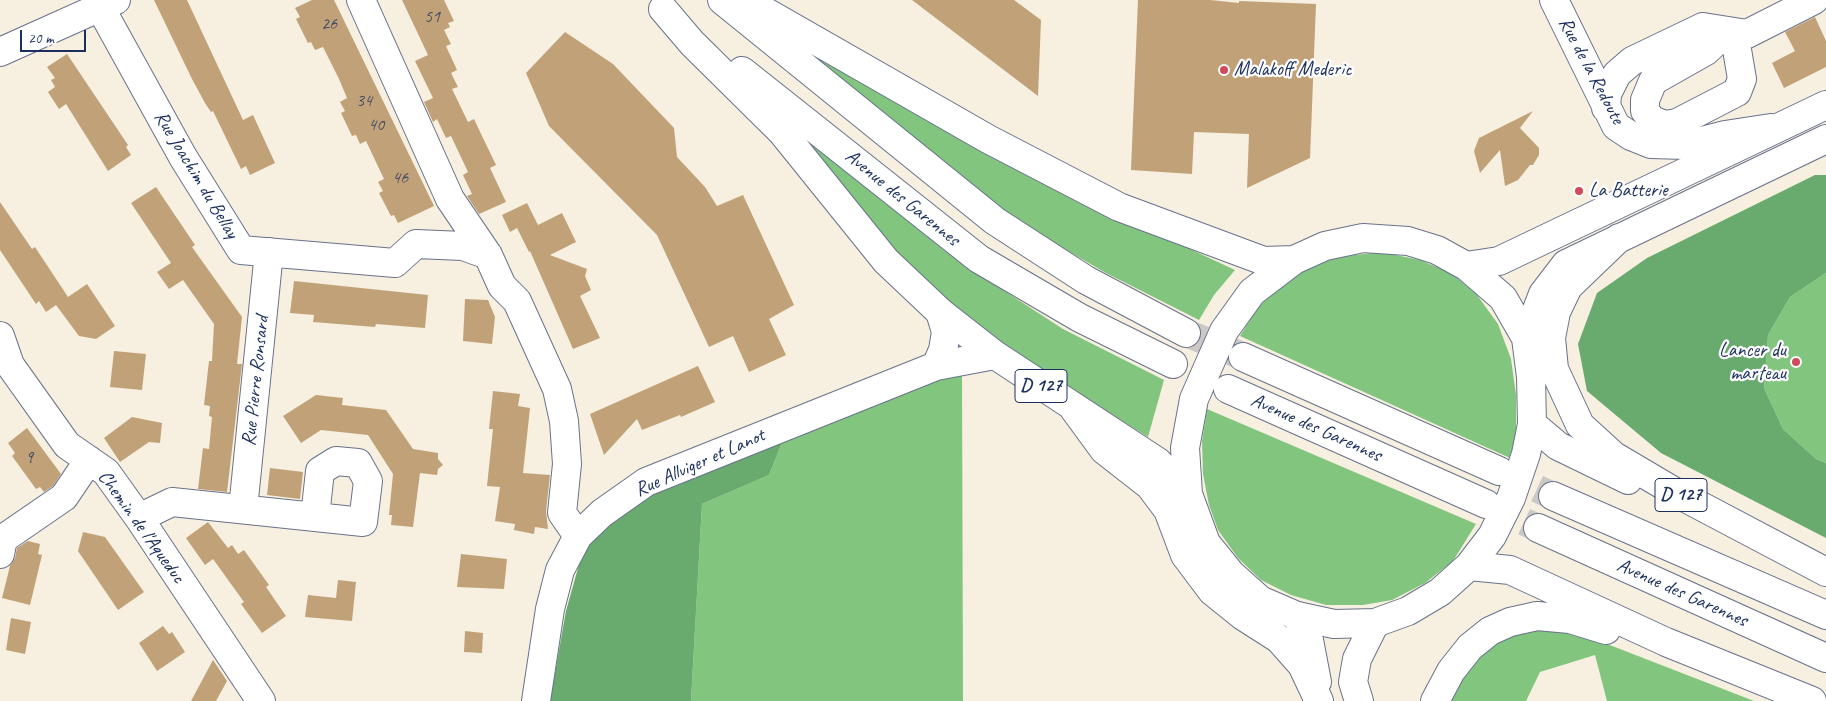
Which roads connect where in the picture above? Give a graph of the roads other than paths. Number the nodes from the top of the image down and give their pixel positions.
1 (361, 0) edge
2 (722, 0) edge
3 (745, 0) edge
4 (1554, 0) edge
5 (1814, 0) edge
6 (108, 3) edge
7 (658, 5) edge
8 (0, 52) edge
9 (1826, 104) edge
10 (1606, 108) junction
11 (1780, 127) junction
12 (1826, 139) edge
13 (1619, 238) junction
14 (269, 252) junction
15 (488, 255) junction
16 (1294, 260) junction
17 (1466, 266) junction
18 (940, 312) junction
19 (1186, 333) tunnel mouth
20 (0, 336) edge
21 (1526, 338) junction
22 (995, 355) junction
23 (1243, 357) tunnel mouth
24 (1173, 364) dead end
25 (936, 366) junction
26 (1228, 389) dead end
27 (1074, 408) junction
28 (1532, 424) junction
29 (89, 460) junction
30 (1499, 471) tunnel mouth
31 (1188, 494) junction
32 (1553, 496) tunnel mouth
33 (1486, 504) tunnel mouth
34 (243, 509) junction
35 (315, 517) dead end
36 (139, 518) junction
37 (1538, 528) tunnel mouth
38 (578, 536) junction
39 (1791, 553) junction
40 (0, 554) edge
41 (1468, 566) junction
42 (1826, 572) edge
43 (1826, 615) edge
44 (1297, 616) junction
45 (1375, 623) junction
46 (1666, 642) junction
47 (1826, 658) edge
48 (261, 701) edge
49 (536, 701) edge
50 (1320, 701) edge
51 (1359, 701) edge
52 (1435, 701) edge
53 (1812, 701) edge

1 - 15 main road
2 - 19 main road, Avenue des Garennes
3 - 16 main road
4 - 10 main road, Rue de la Redoute
5 - 10 main road
6 - 8 main road, Rue Joachim du Bellay
6 - 14 main road, Rue Joachim du Bellay
7 - 18 main road, D 127
7 - 24 main road, Avenue des Garennes
9 - 11 main road
10 - 11 main road, Rue de la Redoute
11 - 17 main road
12 - 13 main road, D 127
13 - 21 main road, D 127
13 - 39 main road, D 127
14 - 15 main road, Rue Joachim du Bellay
14 - 34 main road, Rue Pierre Ronsard
15 - 38 main road
16 - 17 main road
16 - 31 main road
17 - 21 main road
18 - 22 main road, D 127
18 - 25 main road
20 - 29 main road, Chemin de l'Aqueduc
21 - 28 main road
22 - 25 main road, Rue Allviger et Lanot
22 - 27 main road, D 127
23 - 30 main road, Avenue des Garennes
25 - 38 main road, Rue Allviger et Lanot
26 - 33 main road, Avenue des Garennes
27 - 31 main road, D 127
27 - 50 main road
28 - 39 main road
28 - 41 main road
29 - 36 main road, Chemin de l'Aqueduc
29 - 40 main road
31 - 44 main road
32 - 43 main road, Avenue des Garennes
34 - 35 main road
34 - 36 main road
36 - 48 main road, Chemin de l'Aqueduc
37 - 47 main road, Avenue des Garennes
38 - 49 main road, Rue Allviger et Lanot
39 - 42 main road
41 - 45 main road
41 - 46 main road
44 - 45 main road
44 - 50 main road
45 - 51 main road
46 - 52 main road
46 - 53 main road

